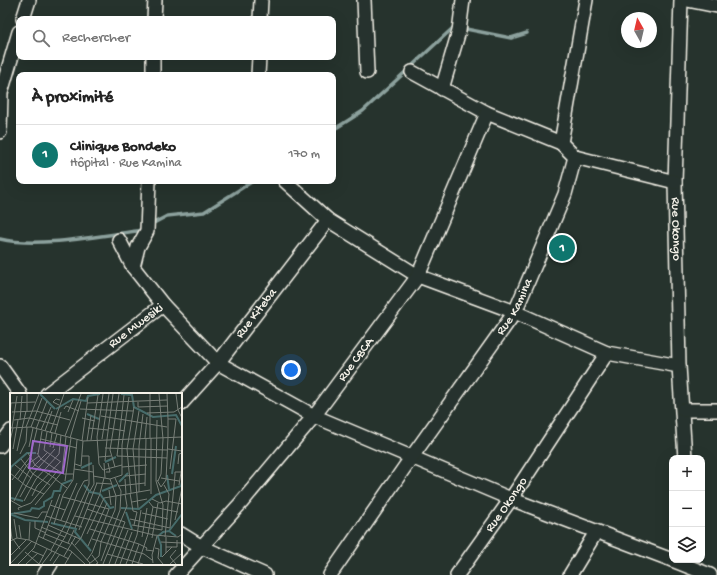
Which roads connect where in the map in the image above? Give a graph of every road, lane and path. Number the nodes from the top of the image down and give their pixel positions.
1 (29, 0) edge
2 (155, 0) edge
3 (261, 0) edge
4 (364, 0) edge
5 (464, 0) edge
6 (586, 0) edge
7 (681, 0) edge
8 (687, 0) edge
9 (717, 6) edge
10 (24, 16) edge
11 (154, 16) edge
12 (260, 16) edge
13 (16, 42) edge
14 (153, 60) edge
15 (259, 60) edge
16 (153, 72) edge
17 (258, 72) edge
18 (367, 72) dead end
19 (412, 72) dead end
20 (442, 89) junction
21 (487, 114) junction
22 (0, 132) edge
23 (561, 143) junction
24 (574, 156) junction
25 (675, 182) junction
26 (149, 184) edge
27 (288, 184) edge
28 (328, 220) junction
29 (119, 240) dead end
30 (133, 267) junction
31 (418, 276) junction
32 (163, 305) junction
33 (515, 312) junction
34 (607, 353) junction
35 (218, 363) junction
36 (0, 366) edge
37 (679, 366) junction
38 (19, 393) edge
39 (48, 393) edge
40 (182, 403) edge
41 (683, 410) junction
42 (717, 410) edge
43 (314, 416) junction
44 (10, 433) edge
45 (0, 446) edge
46 (685, 455) edge
47 (411, 458) junction
48 (511, 499) junction
49 (596, 532) junction
50 (182, 535) edge
51 (202, 547) junction
52 (669, 559) edge
53 (50, 565) edge
54 (688, 567) edge
55 (44, 575) edge
56 (176, 575) edge
57 (265, 575) edge
58 (330, 575) edge
59 (457, 575) edge
60 (570, 575) edge
61 (710, 575) edge

1 - 10 street
2 - 11 street
3 - 12 street
4 - 18 street
5 - 20 street
6 - 23 street
7 - 25 street, Rue Okongo
8 - 9 street
13 - 22 street
14 - 16 street
15 - 17 street
19 - 20 street
20 - 21 street
21 - 23 street
21 - 31 street, Rue CBCA
23 - 24 street
24 - 25 street
24 - 33 street, Rue Kamina
25 - 37 street, Rue Okongo
26 - 30 street
27 - 28 street
28 - 31 street
28 - 35 street, Rue Kiteba
29 - 30 street, Rue Mwesiki
30 - 32 street, Rue Mwesiki
31 - 33 street
31 - 43 street, Rue CBCA
32 - 35 street
32 - 39 street, Rue Mwesiki
33 - 34 street
33 - 47 street, Rue Kamina
34 - 37 street
34 - 48 street, Rue Okongo
35 - 40 street, Rue Kiteba
35 - 43 street
36 - 38 street
37 - 41 street, Rue Okongo
41 - 42 street
41 - 46 street, Rue Okongo
43 - 47 street
43 - 51 street, Rue CBCA
44 - 45 street
47 - 48 street
47 - 58 street, Rue Kamina
48 - 49 street
48 - 59 street, Rue Okongo
49 - 52 street
49 - 60 street
50 - 51 street
51 - 56 street, Rue CBCA
51 - 57 street
53 - 55 street
54 - 61 street

